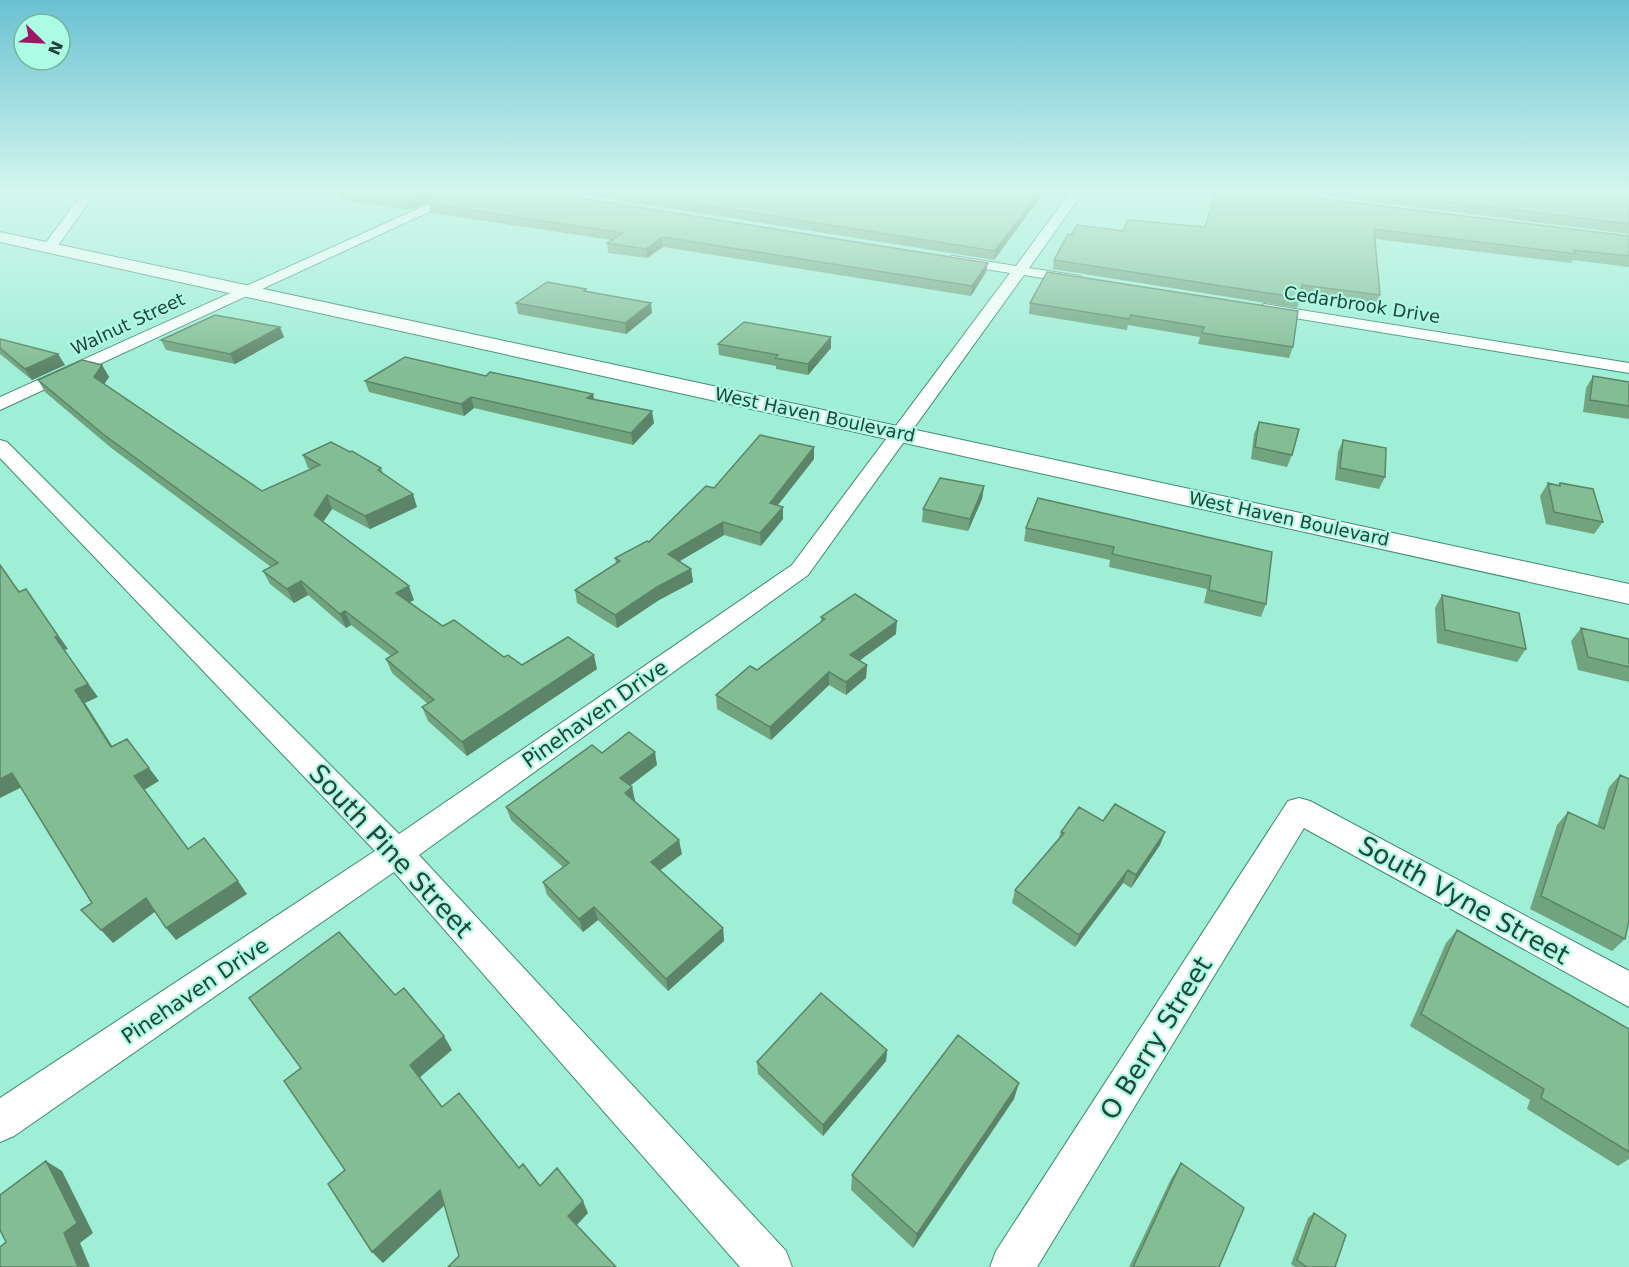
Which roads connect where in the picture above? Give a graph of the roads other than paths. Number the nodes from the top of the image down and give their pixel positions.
1 (60, 250) edge
2 (337, 250) edge
3 (1035, 250) edge
4 (940, 258) edge
5 (1021, 270) junction
6 (1091, 282) edge
7 (246, 291) junction
8 (1243, 306) edge
9 (1629, 368) edge
10 (0, 404) edge
11 (900, 434) junction
12 (0, 446) edge
13 (1629, 594) edge
14 (1299, 810) joint
15 (397, 853) junction
16 (1629, 990) edge
17 (0, 1122) edge
18 (770, 1267) edge
19 (1012, 1267) edge

1 - 7 street, West Haven Boulevard
2 - 7 street, Walnut Street
3 - 5 street, Pinehaven Drive
4 - 5 street
5 - 6 street
5 - 11 street, Pinehaven Drive
7 - 10 street, Walnut Street
7 - 11 street, West Haven Boulevard
8 - 9 street, Cedarbrook Drive
11 - 13 street, West Haven Boulevard
11 - 15 street, Pinehaven Drive
12 - 15 street, South Pine Street
14 - 16 street, South Vyne Street
14 - 19 street, O Berry Street
15 - 17 street, Pinehaven Drive
15 - 18 street, South Pine Street

